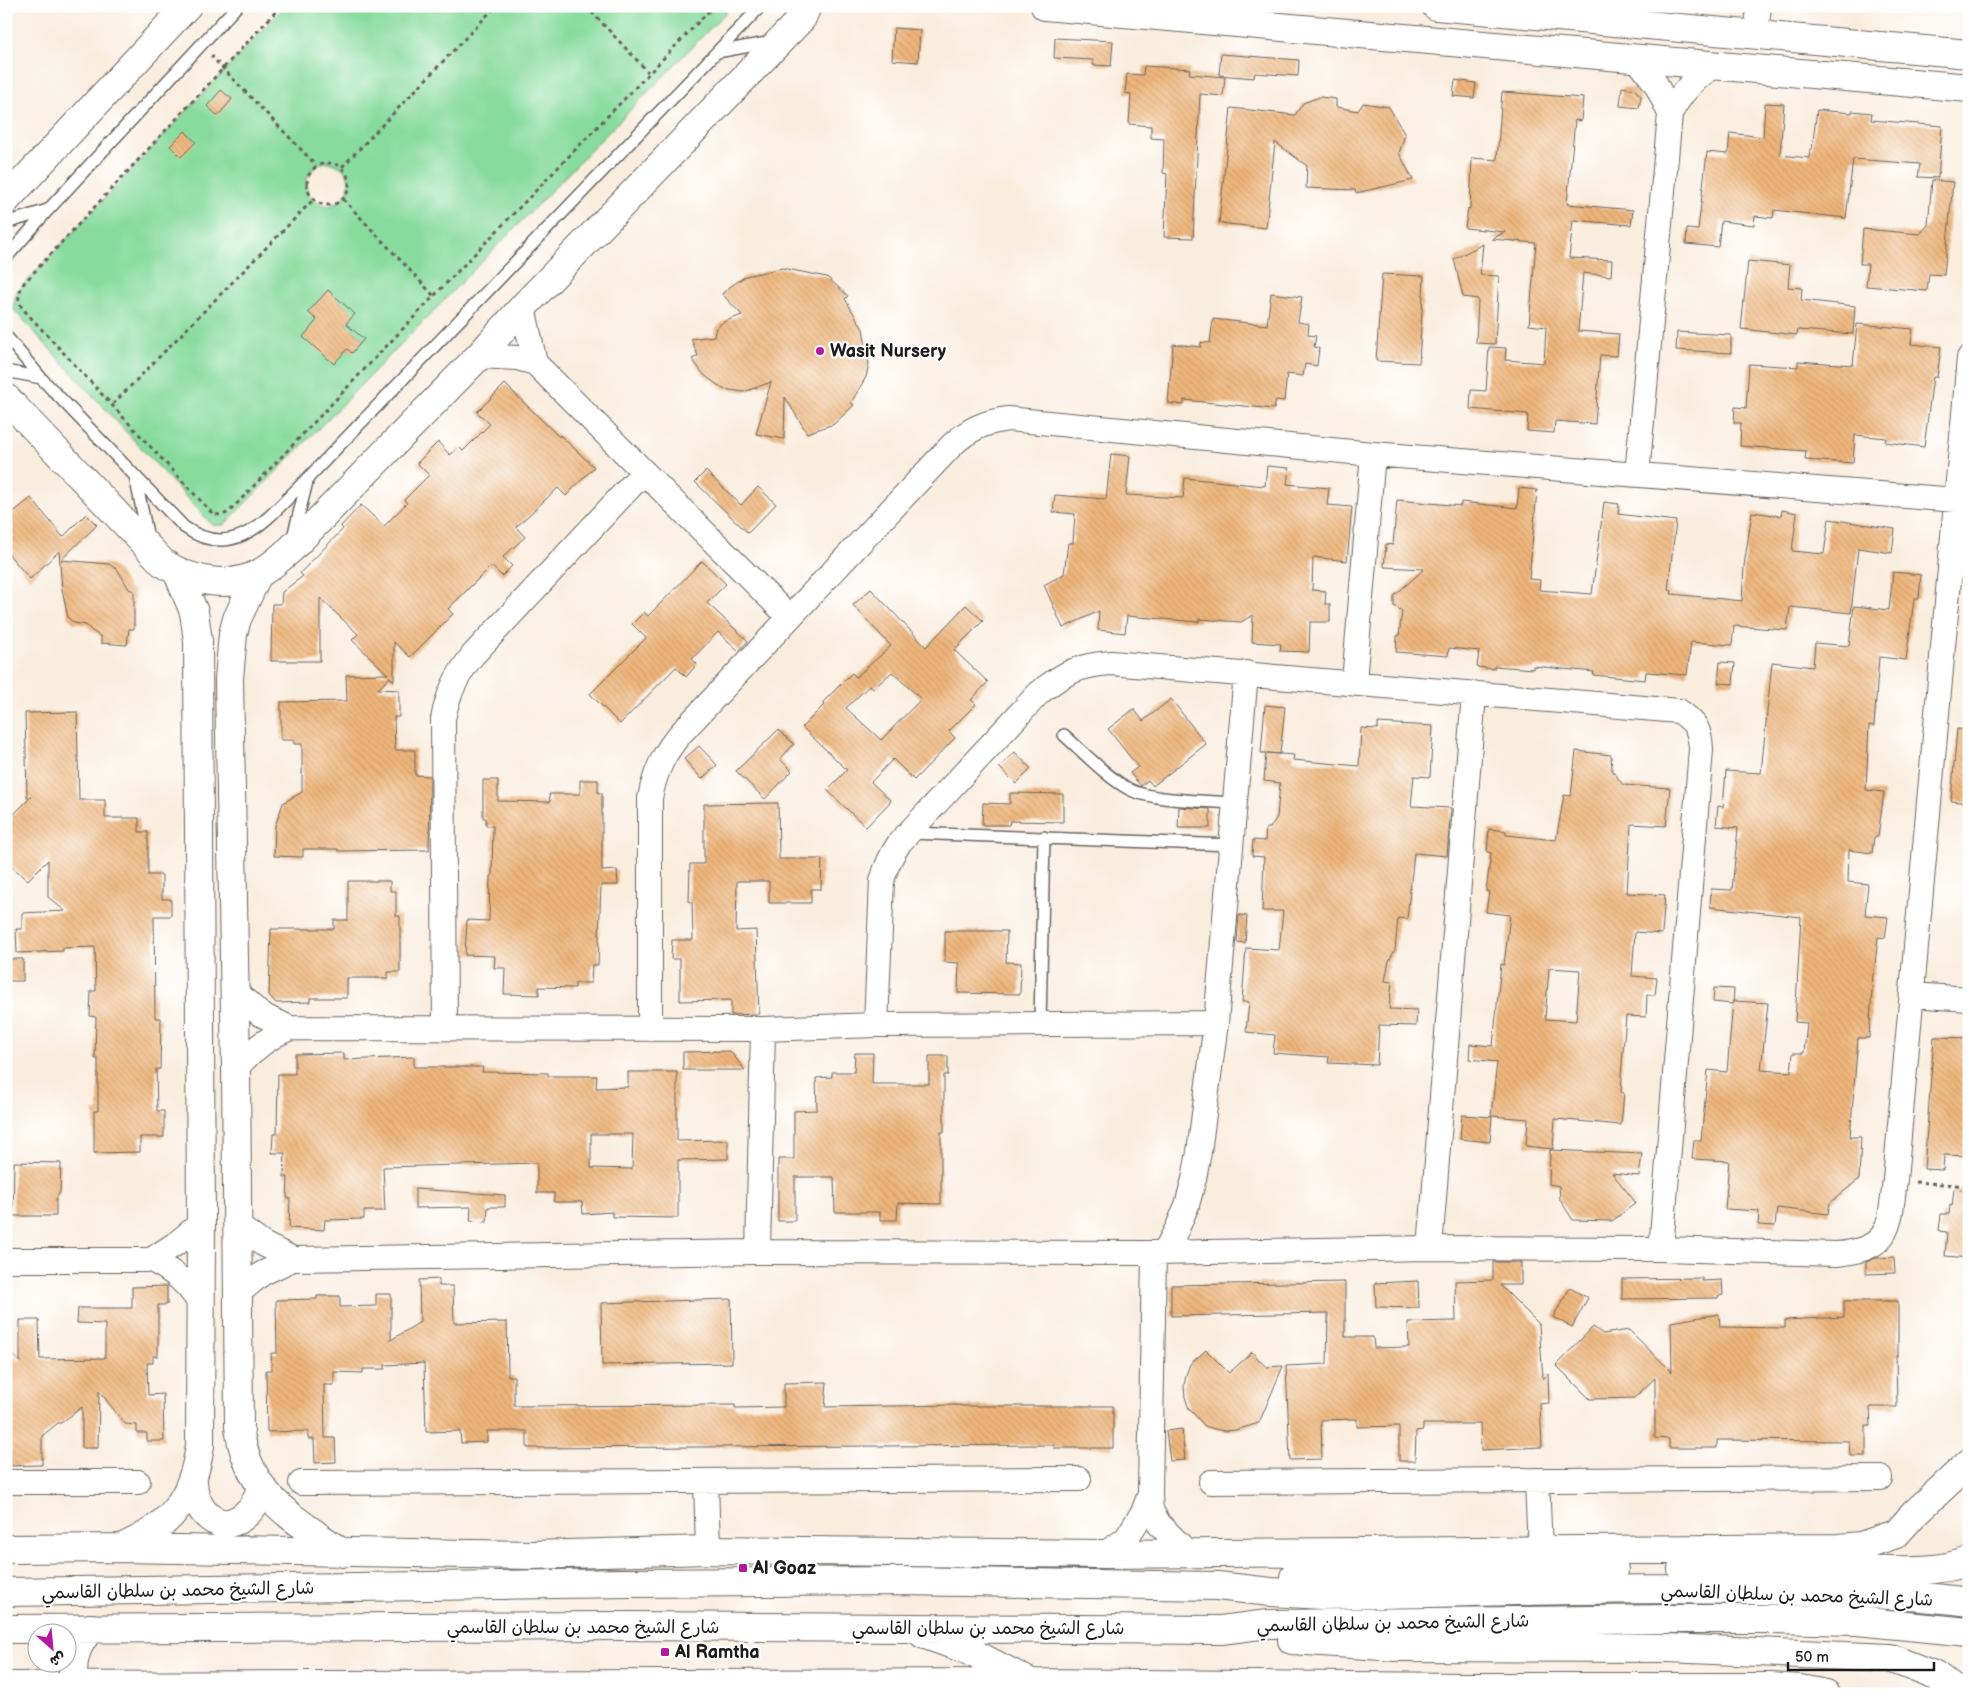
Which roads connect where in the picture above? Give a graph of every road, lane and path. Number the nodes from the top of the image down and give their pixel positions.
1 (187, 6) edge
2 (238, 6) edge
3 (281, 6) edge
4 (496, 6) edge
5 (586, 6) edge
6 (714, 6) edge
7 (761, 6) edge
8 (1045, 6) edge
9 (1436, 6) edge
10 (1759, 6) edge
11 (809, 10) edge
12 (218, 28) junction
13 (1756, 35) junction
14 (780, 41) junction
15 (717, 52) junction
16 (1969, 54) edge
17 (1636, 58) junction
18 (1716, 65) junction
19 (223, 67) junction
20 (648, 72) junction
21 (1966, 92) edge
22 (1670, 114) junction
23 (316, 166) junction
24 (342, 167) junction
25 (343, 199) junction
26 (6, 200) edge
27 (313, 200) junction
28 (48, 210) junction
29 (6, 223) edge
30 (6, 258) edge
31 (434, 296) junction
32 (523, 307) junction
33 (6, 336) edge
34 (479, 356) junction
35 (1969, 358) edge
36 (535, 363) junction
37 (6, 371) edge
38 (41, 378) junction
39 (6, 398) edge
40 (113, 404) junction
41 (1373, 454) junction
42 (644, 472) junction
43 (1637, 475) junction
44 (135, 476) junction
45 (308, 478) junction
46 (1956, 500) junction
47 (290, 549) junction
48 (151, 551) junction
49 (177, 572) junction
50 (258, 574) junction
51 (789, 617) junction
52 (1246, 673) junction
53 (198, 674) junction
54 (229, 679) junction
55 (1354, 682) junction
56 (1474, 694) junction
57 (1064, 735) dead end
58 (1235, 803) junction
59 (909, 833) junction
60 (1044, 837) junction
61 (1231, 845) junction
62 (235, 991) junction
63 (1912, 995) junction
64 (1969, 999) edge
65 (1216, 1023) junction
66 (1040, 1024) junction
67 (876, 1025) junction
68 (444, 1027) junction
69 (290, 1028) junction
70 (650, 1029) junction
71 (764, 1029) junction
72 (236, 1068) junction
73 (1895, 1180) junction
74 (1969, 1186) edge
75 (201, 1223) junction
76 (237, 1225) junction
77 (1430, 1248) junction
78 (1660, 1249) junction
79 (758, 1252) junction
80 (1159, 1253) junction
81 (293, 1259) junction
82 (6, 1260) edge
83 (151, 1260) junction
84 (237, 1294) junction
85 (201, 1305) junction
86 (1969, 1463) edge
87 (1880, 1478) dead end
88 (1079, 1479) dead end
89 (193, 1480) junction
90 (1537, 1480) junction
91 (706, 1481) junction
92 (6, 1482) edge
93 (138, 1482) dead end
94 (1211, 1482) dead end
95 (301, 1483) dead end
96 (261, 1488) junction
97 (1150, 1494) junction
98 (1969, 1544) edge
99 (121, 1548) junction
100 (6, 1549) edge
101 (708, 1550) junction
102 (1540, 1550) junction
103 (1187, 1552) junction
104 (342, 1553) junction
105 (1104, 1554) junction
106 (532, 1555) junction
107 (1969, 1561) edge
108 (1856, 1569) junction
109 (1578, 1570) junction
110 (630, 1583) junction
111 (1217, 1586) junction
112 (6, 1592) edge
113 (1969, 1602) edge
114 (898, 1627) junction
115 (90, 1628) junction
116 (1221, 1630) junction
117 (1969, 1632) edge
118 (23, 1634) edge
119 (1755, 1651) junction
120 (1862, 1656) junction
121 (56, 1678) edge
122 (6, 1686) edge
123 (1714, 1687) junction
124 (1031, 1688) edge
125 (183, 1689) edge
126 (236, 1689) edge
127 (473, 1689) edge
128 (516, 1689) edge
129 (707, 1689) edge
130 (752, 1689) edge
131 (1085, 1689) edge
132 (1466, 1690) edge
133 (1826, 1694) edge
134 (1932, 1694) edge
135 (1960, 1694) edge

1 - 26 street
2 - 12 lane
3 - 19 path
4 - 24 path
5 - 20 path
6 - 20 path
7 - 15 lane
8 - 17 street
9 - 13 street
10 - 13 street
11 - 14 street
12 - 19 path
12 - 28 lane
13 - 16 street
14 - 15 lane
14 - 32 street
15 - 45 lane
17 - 18 street
17 - 22 street
18 - 21 street
18 - 22 street
19 - 23 path
19 - 40 path
20 - 31 path
22 - 43 street
23 - 24 path
23 - 27 path
24 - 25 path
25 - 27 path
25 - 31 path
27 - 40 path
28 - 29 lane
28 - 30 lane
31 - 40 path
32 - 34 street
32 - 36 street
33 - 38 lane
34 - 36 street
34 - 47 street
35 - 46 street
36 - 42 street
37 - 38 lane
38 - 44 lane
39 - 48 street
41 - 43 street
41 - 51 street
41 - 55 street
42 - 51 street
42 - 68 street
43 - 46 street
44 - 45 lane
44 - 48 lane
45 - 47 lane
46 - 63 street
47 - 50 street
48 - 49 street
49 - 50 street
49 - 53 street
50 - 54 street
51 - 70 street
52 - 55 street
52 - 58 street
52 - 59 street
53 - 54 street
53 - 75 street
54 - 62 street
55 - 56 street
56 - 77 street
56 - 78 street
57 - 58 lane
58 - 61 street
59 - 60 lane
59 - 67 street
60 - 61 lane
60 - 66 lane
61 - 65 street
62 - 69 street
62 - 72 street
63 - 64 street
63 - 73 street
65 - 66 street
65 - 80 street
66 - 67 street
67 - 71 street
68 - 69 street
68 - 70 street
69 - 72 street
70 - 71 street
71 - 79 street
72 - 76 street
73 - 74 path
73 - 78 street
75 - 83 street
75 - 85 street
76 - 81 street
76 - 84 street
77 - 78 street
77 - 80 street
79 - 80 street
79 - 81 street
80 - 97 street
81 - 84 street
82 - 83 street
83 - 85 street
84 - 96 street
85 - 89 street
86 - 102 street
87 - 90 street
88 - 91 street
89 - 96 street
89 - 99 street
90 - 94 street
90 - 102 street
91 - 95 street
91 - 101 street
92 - 93 street
96 - 104 street
97 - 103 street
97 - 105 street
98 - 108 street
99 - 100 street
99 - 104 street
101 - 105 street
101 - 106 street
102 - 103 street
102 - 109 street
103 - 105 street
104 - 106 street
106 - 110 street
107 - 108 street
108 - 109 street
109 - 111 street
110 - 111 street, شارع الشيخ محمد بن سلطان القاسمي
110 - 112 street, شارع الشيخ محمد بن سلطان القاسمي
111 - 113 street, شارع الشيخ محمد بن سلطان القاسمي
114 - 115 street, شارع الشيخ محمد بن سلطان القاسمي
114 - 116 street, شارع الشيخ محمد بن سلطان القاسمي
114 - 124 street
115 - 118 street, شارع الشيخ محمد بن سلطان القاسمي
115 - 121 street
116 - 117 street, شارع الشيخ محمد بن سلطان القاسمي
116 - 119 street
119 - 120 street
119 - 123 street
120 - 134 street
120 - 135 street
121 - 122 street
121 - 125 street
123 - 132 street
123 - 133 street
124 - 130 street
124 - 131 street
125 - 126 street
126 - 127 street
127 - 128 street
128 - 129 street
129 - 130 street
131 - 132 street

